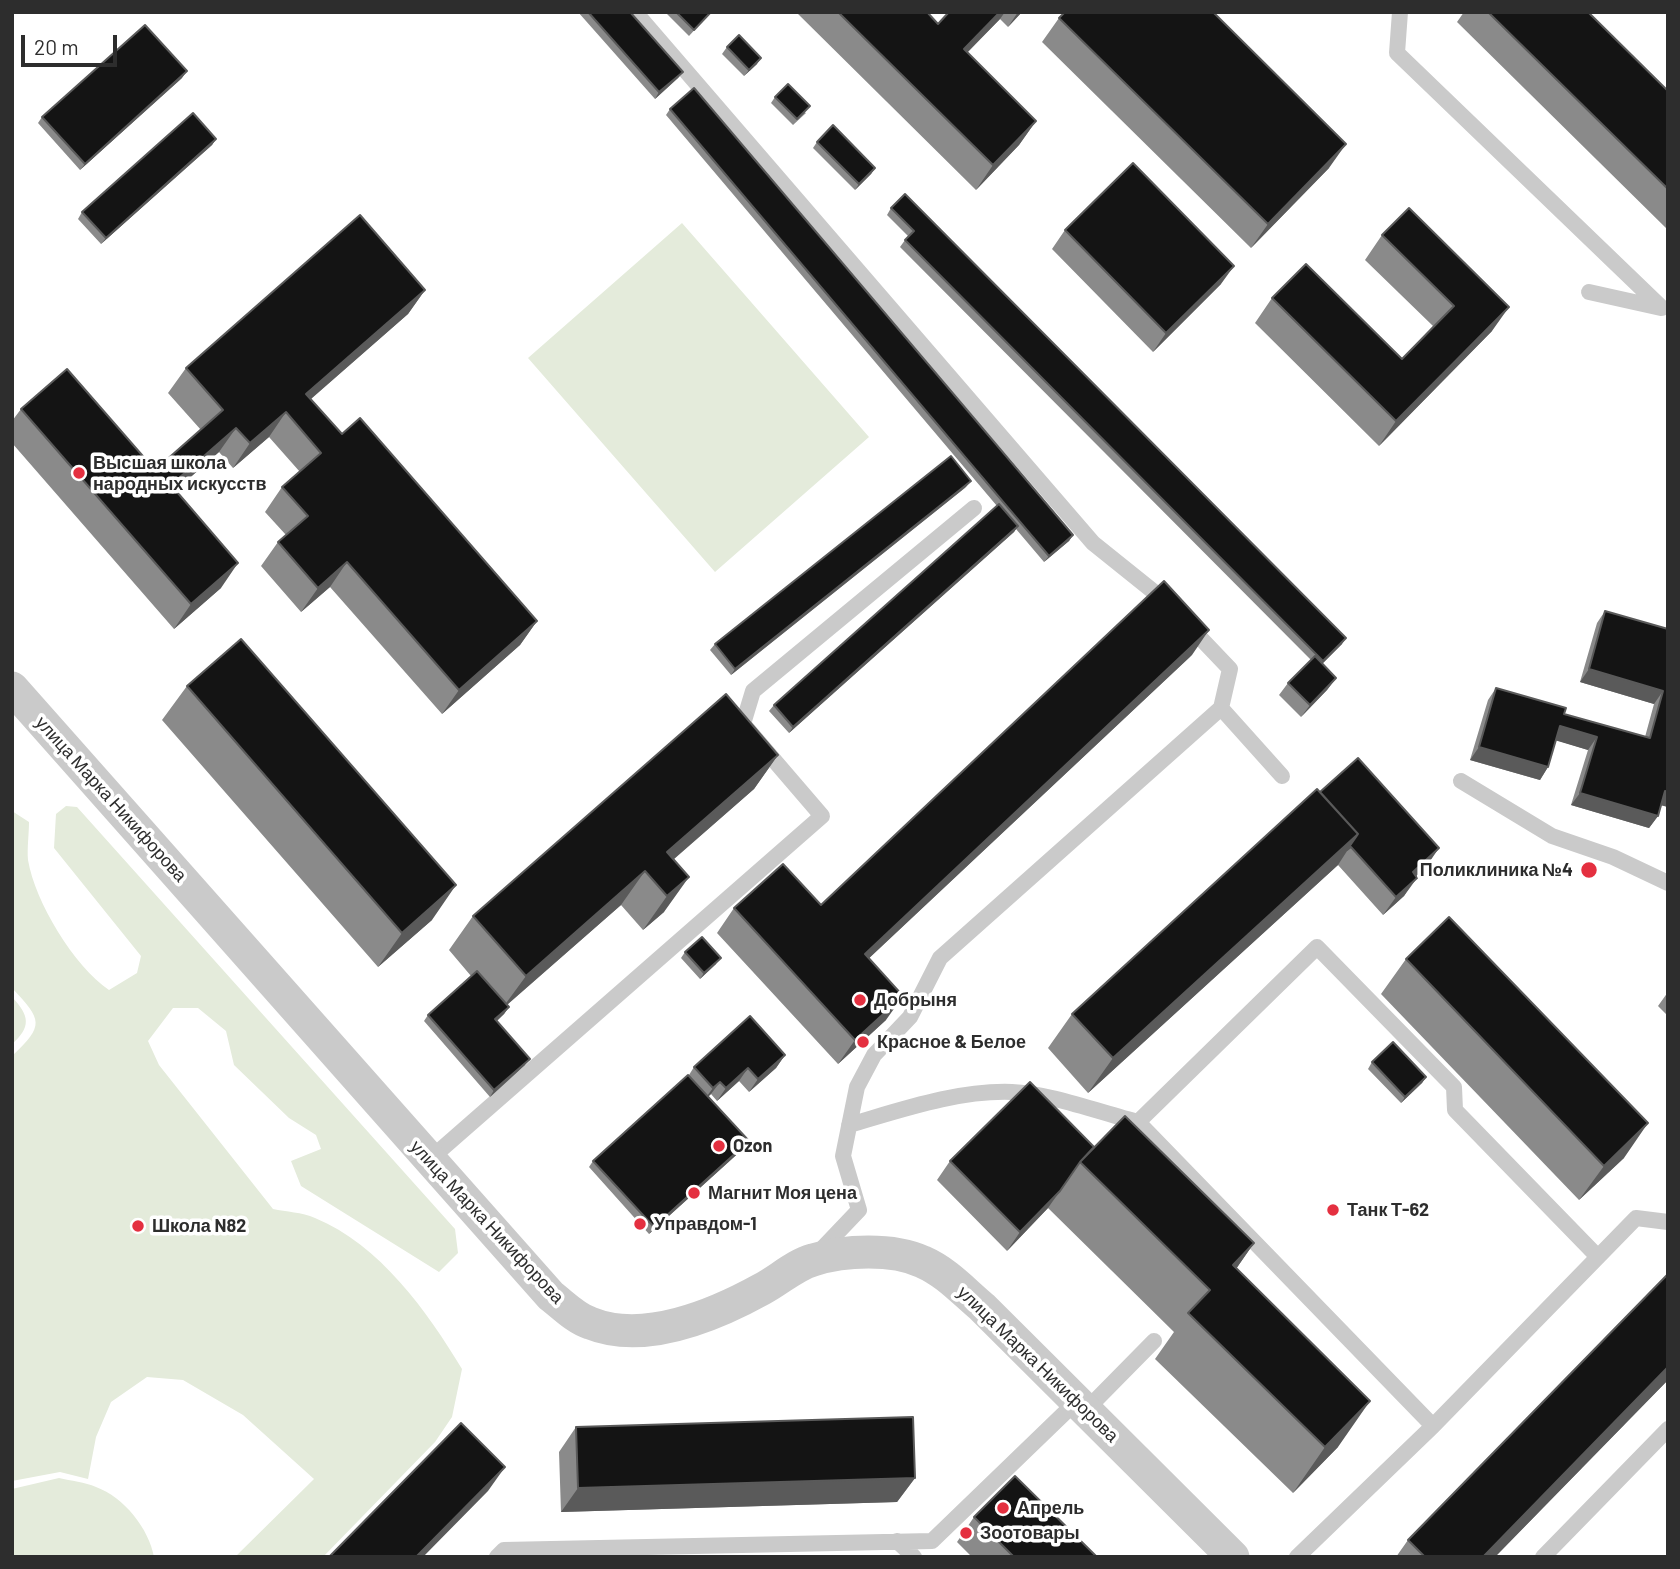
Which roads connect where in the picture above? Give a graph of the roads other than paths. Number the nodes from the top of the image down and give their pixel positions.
1 (635, 12) edge
2 (1400, 12) edge
3 (1589, 292) dead end
4 (1665, 311) edge
5 (974, 508) dead end
6 (12, 688) edge
7 (1222, 708) junction
8 (1282, 776) dead end
9 (1461, 781) dead end
10 (1668, 883) edge
11 (1138, 1122) junction
12 (849, 1125) junction
13 (429, 1160) junction
14 (1668, 1222) edge
15 (1598, 1257) junction
16 (812, 1260) junction
17 (1154, 1341) dead end
18 (1082, 1405) junction
19 (1433, 1426) junction
20 (1668, 1429) edge
21 (897, 1541) junction
22 (497, 1557) edge
23 (914, 1557) edge
24 (1233, 1557) edge
25 (1297, 1557) edge
26 (1543, 1557) edge

1 - 7 lane
2 - 4 lane
3 - 4 lane
5 - 13 lane
6 - 13 street, улица Марка Никифорова
7 - 8 lane
7 - 12 lane
9 - 10 lane
11 - 12 lane
11 - 15 lane
11 - 19 lane
12 - 16 lane
13 - 16 street, улица Марка Никифорова
14 - 15 lane
15 - 19 lane
16 - 18 street, улица Марка Никифорова
17 - 18 lane
18 - 21 lane
18 - 24 street, улица Марка Никифорова
19 - 25 lane
20 - 26 lane
21 - 22 lane
21 - 23 lane

